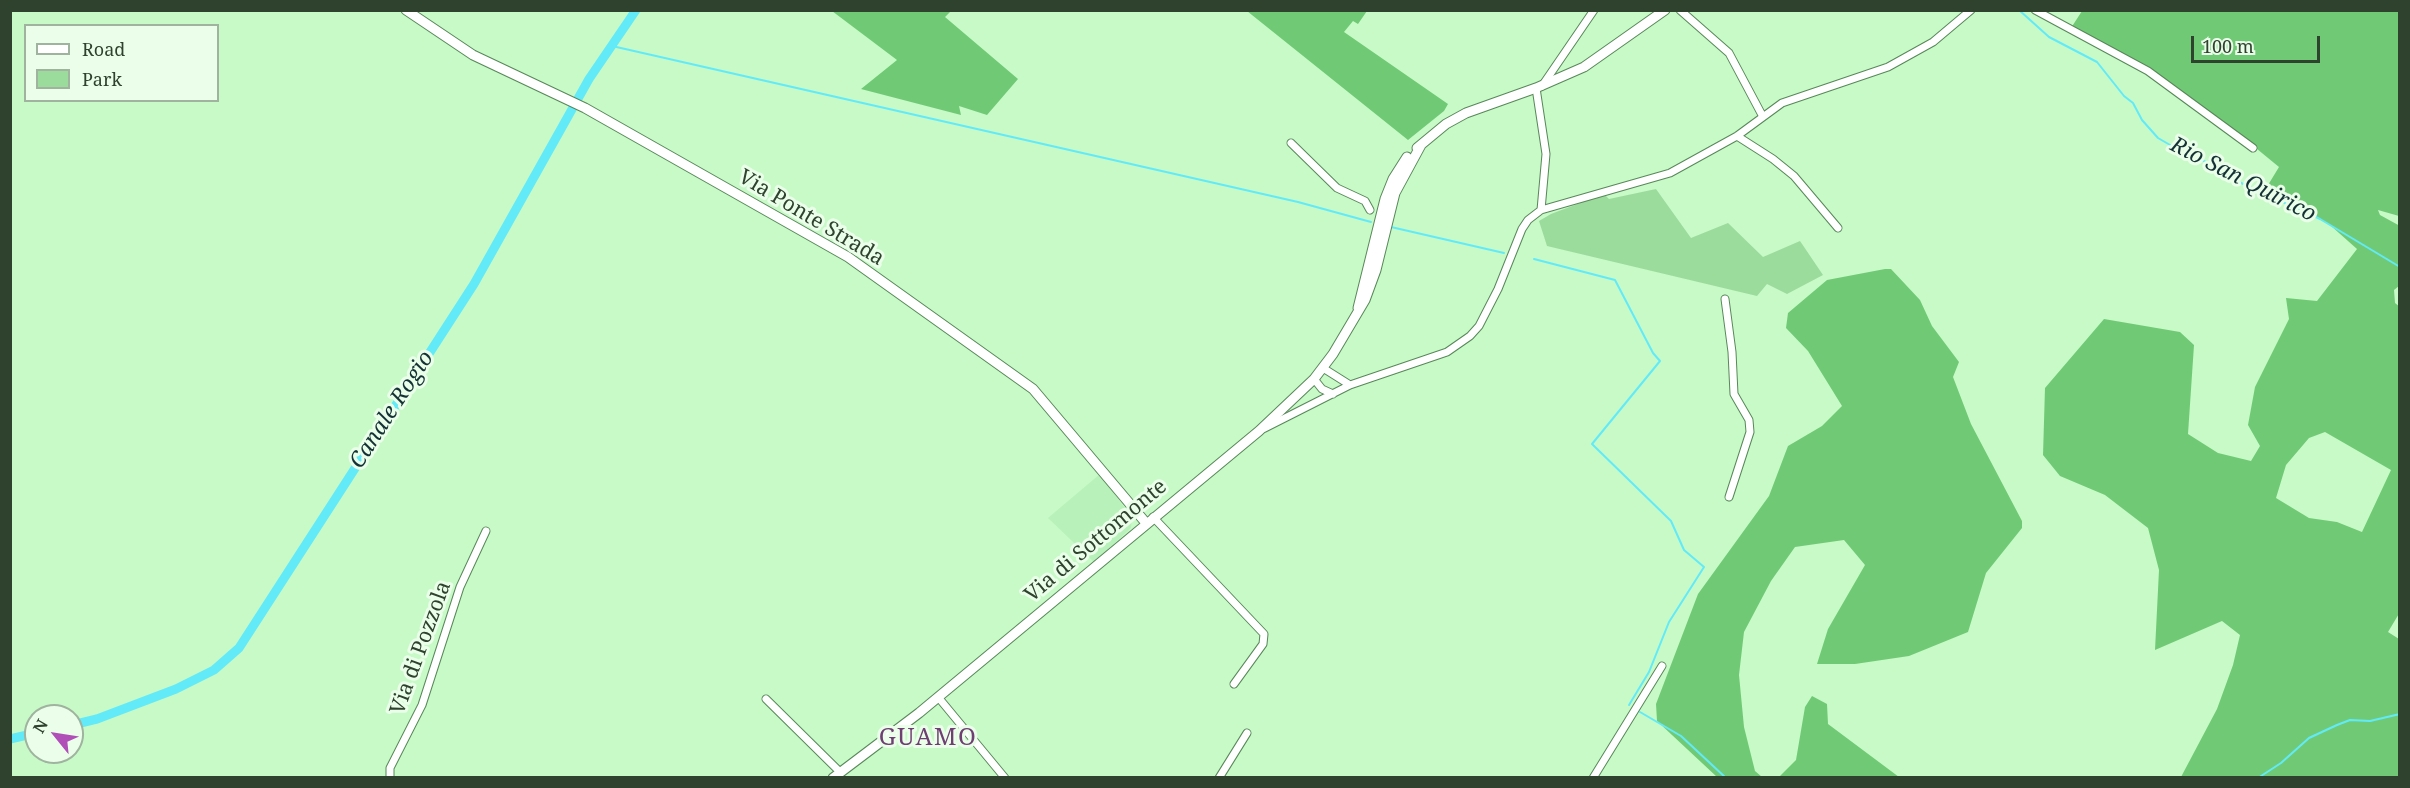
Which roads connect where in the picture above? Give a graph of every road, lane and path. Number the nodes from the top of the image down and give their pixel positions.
1 (406, 10) edge
2 (1594, 10) edge
3 (1665, 10) edge
4 (1680, 10) edge
5 (1971, 10) edge
6 (2035, 10) edge
7 (1539, 87) junction
8 (1762, 115) junction
9 (1737, 136) junction
10 (1291, 143) dead end
11 (1420, 145) junction
12 (2253, 148) dead end
13 (1541, 210) junction
14 (1379, 223) junction
15 (1838, 228) dead end
16 (1725, 299) dead end
17 (1357, 310) junction
18 (1323, 368) junction
19 (1314, 379) junction
20 (1350, 385) junction
21 (1333, 394) junction
22 (1260, 430) junction
23 (1729, 497) dead end
24 (1150, 520) junction
25 (486, 531) dead end
26 (1662, 666) dead end
27 (1234, 684) dead end
28 (938, 697) junction
29 (766, 699) dead end
30 (1247, 733) dead end
31 (837, 775) edge
32 (390, 777) edge
33 (1005, 777) edge
34 (1219, 777) edge
35 (1593, 777) edge

1 - 24 main road, Via Ponte Strada
2 - 7 street
3 - 7 main road, Via di Sottomonte
4 - 8 street
5 - 8 street
6 - 12 street
7 - 11 main road, Via di Sottomonte
7 - 13 street
8 - 9 street
9 - 13 street
9 - 15 street
10 - 14 street
11 - 14 main road, Via di Sottomonte
11 - 17 main road, Via di Sottomonte
13 - 20 street
14 - 17 main road, Via di Sottomonte
16 - 23 street
17 - 18 main road, Via di Sottomonte
18 - 19 main road, Via di Sottomonte
18 - 20 street
19 - 21 street
19 - 22 main road, Via di Sottomonte
20 - 21 street
21 - 22 street
22 - 24 main road, Via di Sottomonte
24 - 27 street
24 - 28 main road, Via di Sottomonte
25 - 32 street, Via di Pozzola
26 - 35 street
28 - 31 main road, Via di Sottomonte
28 - 33 street
29 - 31 street
30 - 34 street

